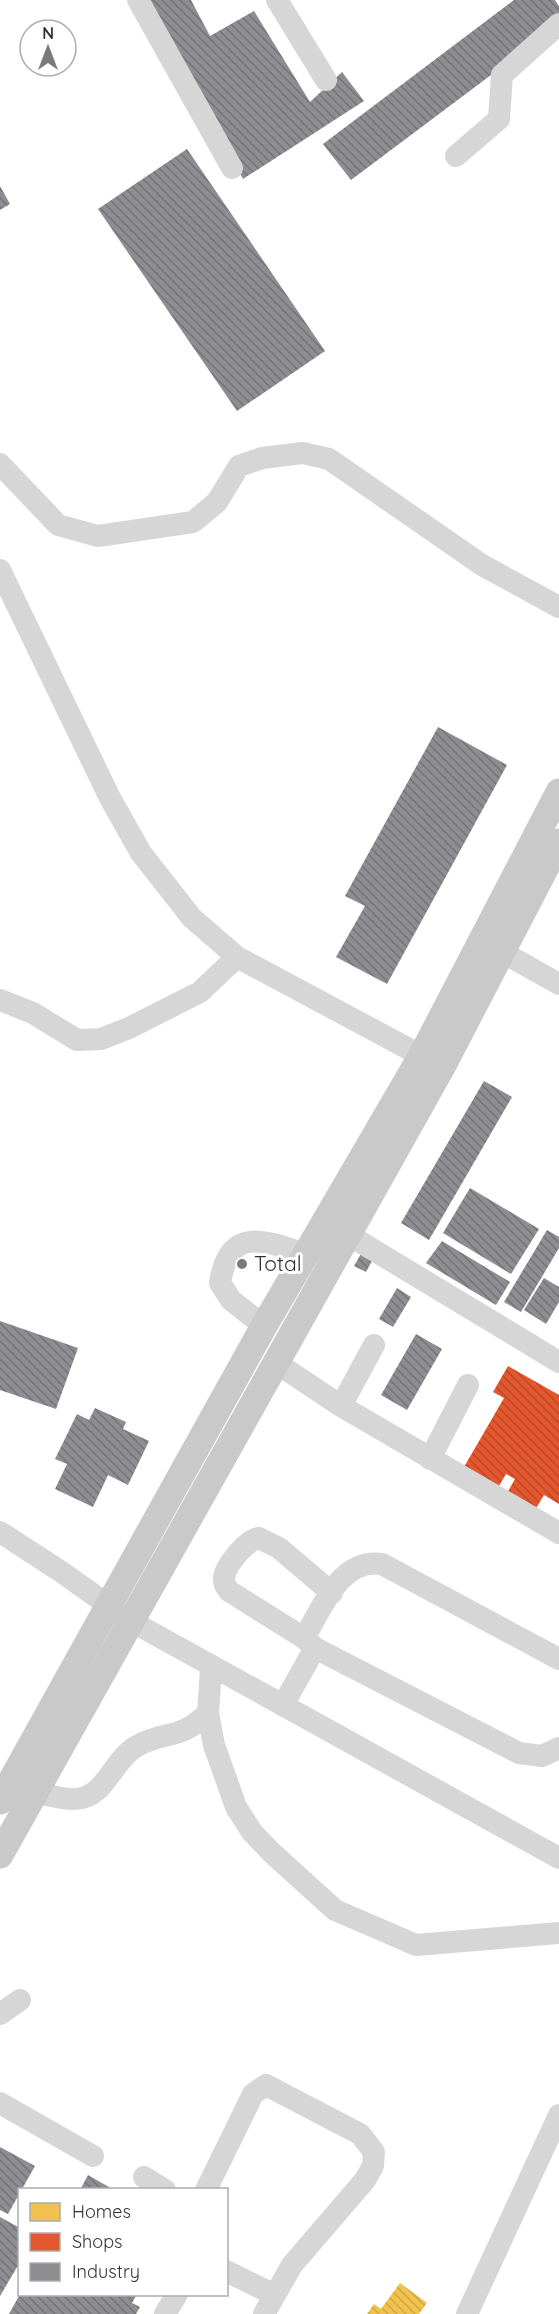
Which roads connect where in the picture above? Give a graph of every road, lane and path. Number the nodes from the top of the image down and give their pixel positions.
1 (138, 0) edge
2 (277, 0) edge
3 (559, 24) edge
4 (326, 80) dead end
5 (456, 156) dead end
6 (232, 168) dead end
7 (0, 464) edge
8 (0, 570) edge
9 (559, 607) edge
10 (559, 792) edge
11 (559, 842) edge
12 (501, 952) junction
13 (237, 957) junction
14 (559, 984) edge
15 (0, 1000) edge
16 (432, 1061) junction
17 (347, 1234) junction
18 (308, 1255) junction
19 (264, 1326) junction
20 (374, 1345) dead end
21 (275, 1362) junction
22 (559, 1362) edge
23 (468, 1385) dead end
24 (341, 1406) junction
25 (429, 1459) junction
26 (0, 1533) edge
27 (559, 1533) edge
28 (332, 1593) junction
29 (119, 1614) junction
30 (309, 1643) junction
31 (559, 1659) edge
32 (211, 1668) junction
33 (283, 1705) junction
34 (208, 1713) junction
35 (559, 1748) edge
36 (35, 1791) junction
37 (0, 1801) edge
38 (0, 1855) edge
39 (559, 1858) edge
40 (559, 1933) edge
41 (20, 2000) dead end
42 (0, 2014) edge
43 (0, 2103) edge
44 (559, 2115) edge
45 (93, 2156) dead end
46 (144, 2177) dead end
47 (162, 2188) edge
48 (207, 2188) edge
49 (228, 2272) edge
50 (176, 2296) edge
51 (270, 2304) edge
52 (165, 2314) edge
53 (467, 2314) edge

1 - 6 street
2 - 4 street
3 - 5 street
7 - 9 street
8 - 13 street
10 - 16 main road
11 - 12 main road
12 - 14 street
12 - 16 main road
13 - 15 street
13 - 16 street
16 - 17 main road
16 - 18 main road
17 - 21 main road
17 - 22 street
18 - 19 main road
18 - 19 street
19 - 29 main road
20 - 24 street
21 - 24 street
21 - 29 main road
23 - 25 street
24 - 25 street
25 - 27 street
26 - 29 street
28 - 30 street
28 - 30 street
28 - 31 street
29 - 32 street
29 - 36 main road
29 - 37 main road
30 - 33 street
30 - 35 street
32 - 33 street
32 - 34 street
33 - 39 street
34 - 36 street
34 - 40 street
36 - 38 main road
41 - 42 street
43 - 45 street
44 - 53 street
46 - 47 street
48 - 51 street
49 - 51 street
50 - 52 street

